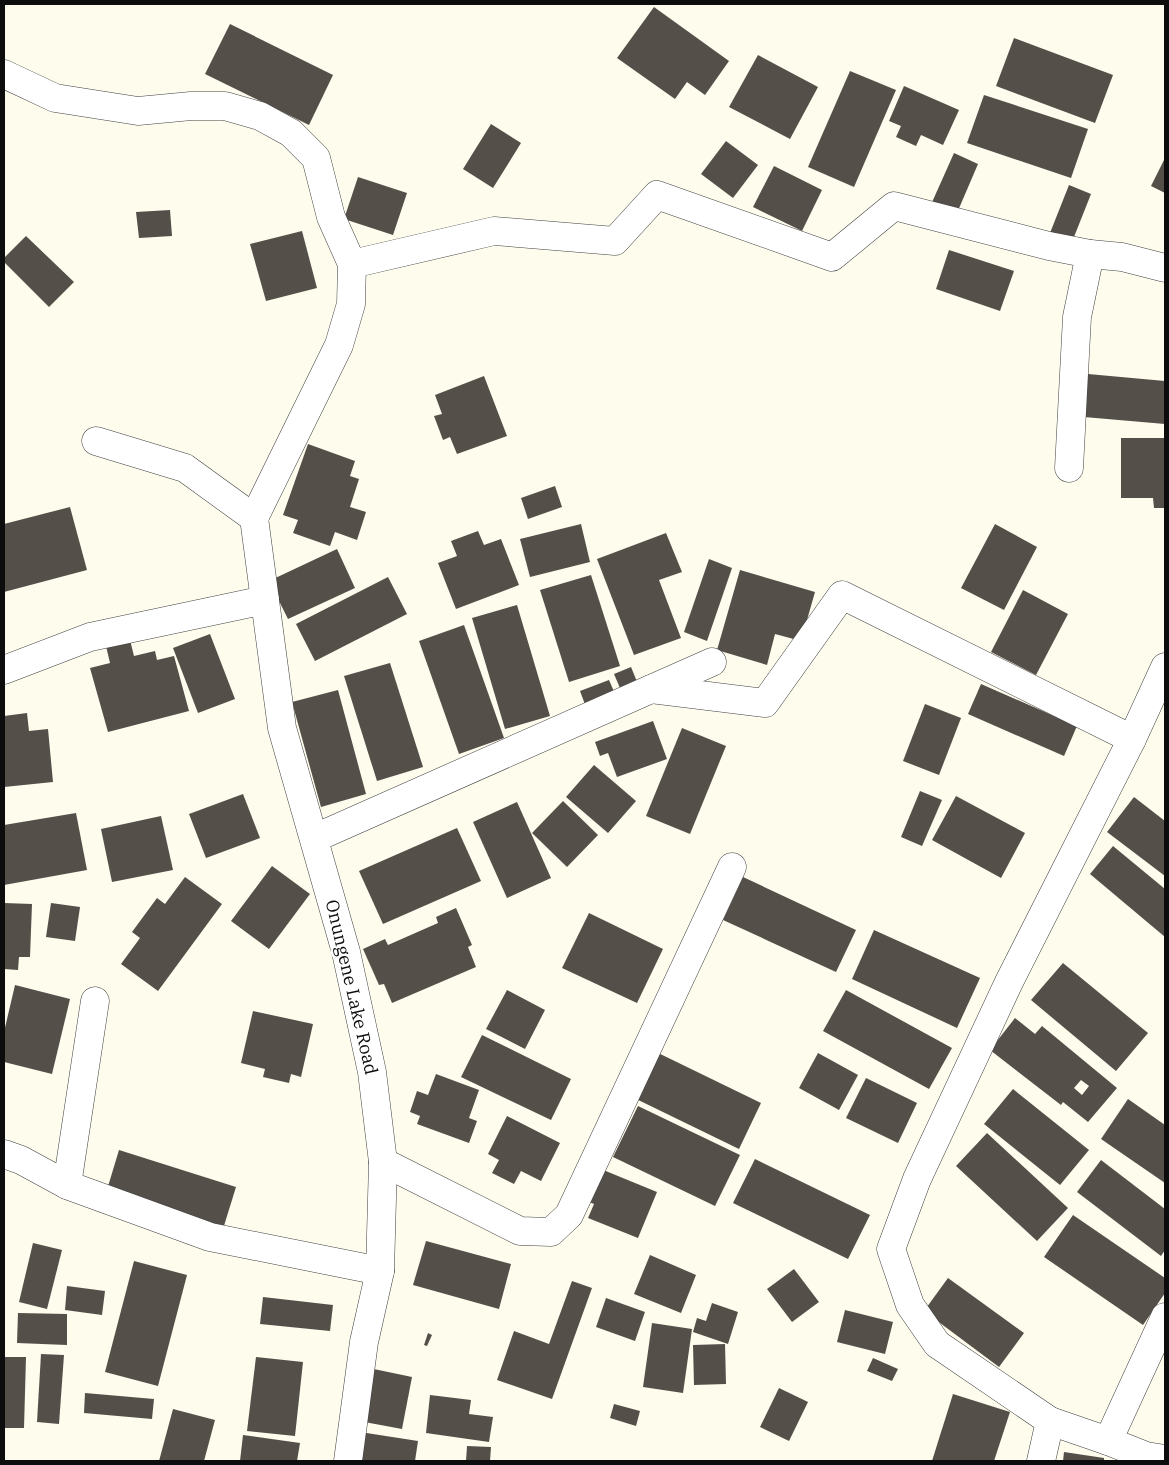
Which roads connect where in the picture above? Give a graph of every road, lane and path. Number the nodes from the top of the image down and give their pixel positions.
1 (4, 74) edge
2 (1090, 254) junction
3 (352, 264) junction
4 (1165, 268) edge
5 (96, 441) dead end
6 (1069, 468) dead end
7 (254, 518) junction
8 (265, 600) junction
9 (712, 662) dead end
10 (1165, 667) edge
11 (4, 670) edge
12 (651, 689) junction
13 (1132, 739) junction
14 (315, 838) junction
15 (732, 867) dead end
16 (95, 1001) dead end
17 (4, 1154) edge
18 (383, 1162) junction
19 (66, 1185) junction
20 (380, 1271) junction
21 (1165, 1317) edge
22 (1050, 1421) junction
23 (1108, 1441) junction
24 (1165, 1459) edge
25 (348, 1461) edge
26 (1041, 1461) edge

1 - 3 street
2 - 3 street
2 - 4 street
2 - 6 street
3 - 7 street
5 - 7 street
7 - 8 street, Onungene Lake Road
8 - 11 street
8 - 14 street, Onungene Lake Road
9 - 12 street
10 - 13 street
12 - 13 street
12 - 14 street
13 - 22 street
14 - 18 street, Onungene Lake Road
15 - 18 street
16 - 19 street
17 - 19 street
18 - 20 street, Onungene Lake Road
19 - 20 street
20 - 25 street, Onungene Lake Road
21 - 23 street
22 - 23 street
22 - 26 street
23 - 24 street

